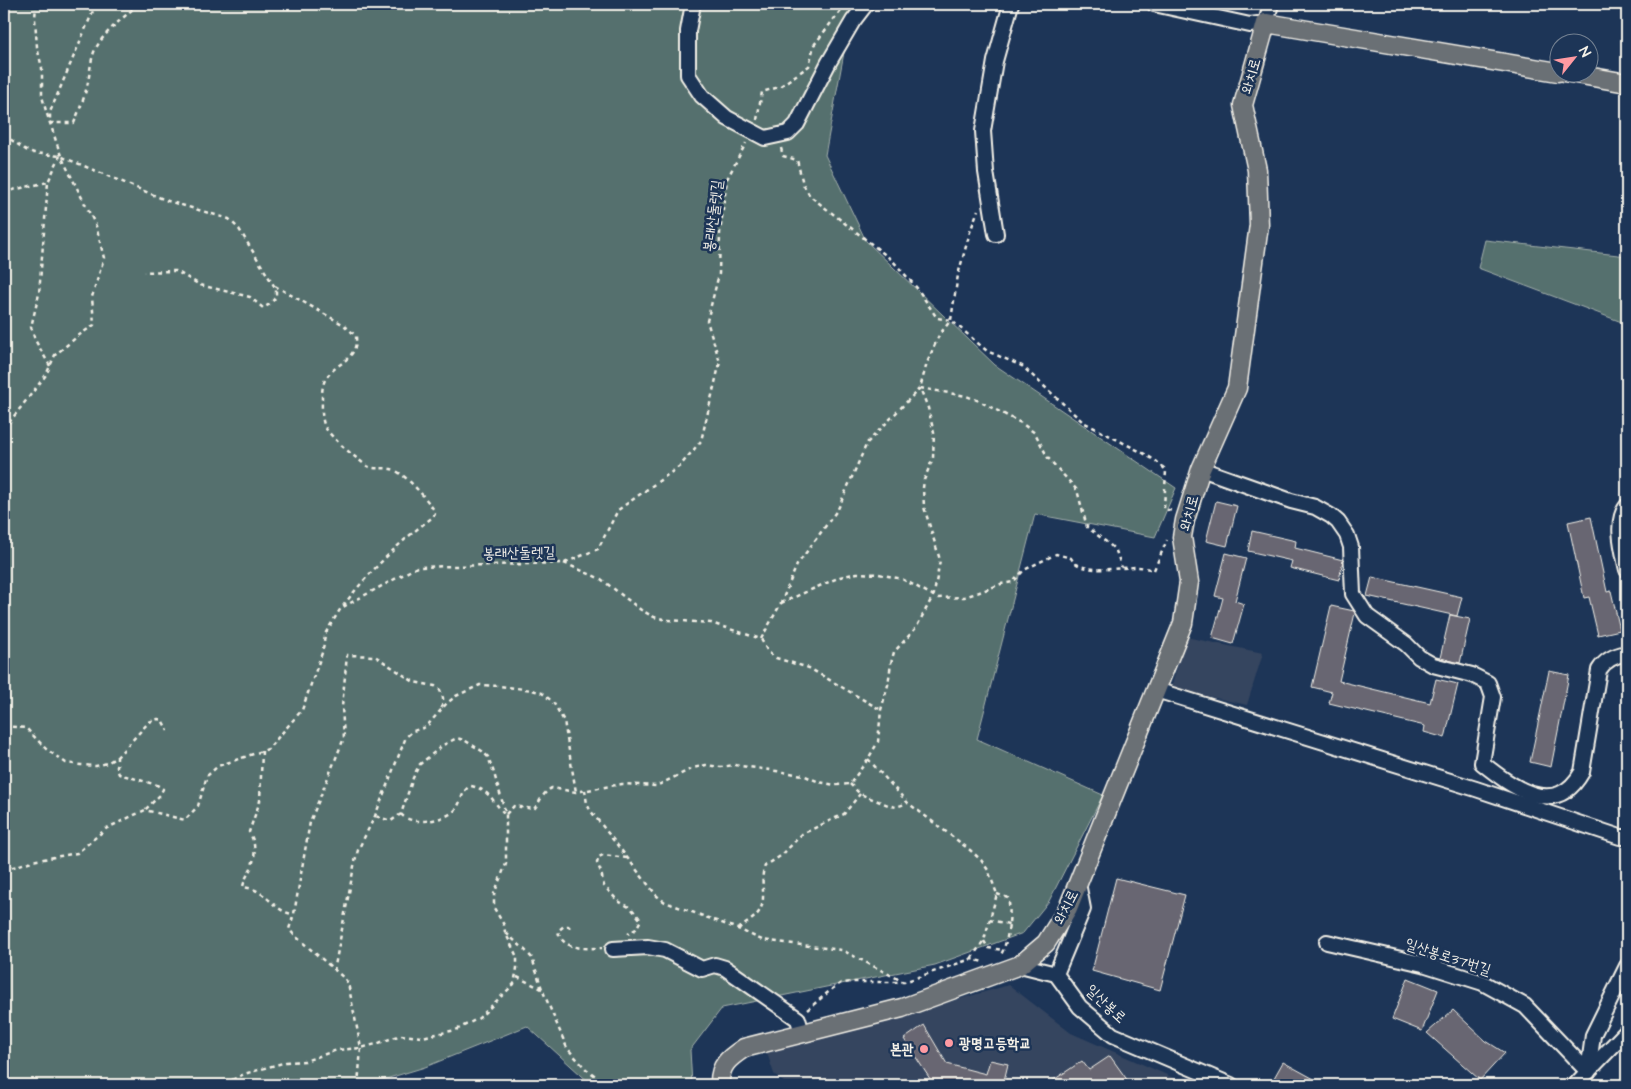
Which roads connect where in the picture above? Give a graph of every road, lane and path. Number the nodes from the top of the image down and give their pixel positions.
1 (36, 4) edge
2 (96, 4) edge
3 (138, 4) edge
4 (692, 4) edge
5 (847, 4) edge
6 (866, 4) edge
7 (1011, 4) edge
8 (1154, 4) edge
9 (1271, 4) edge
10 (1266, 24) junction
11 (1548, 70) edge
12 (1598, 78) edge
13 (1627, 83) edge
14 (50, 123) junction
15 (752, 131) junction
16 (4, 134) edge
17 (782, 135) junction
18 (60, 156) junction
19 (48, 182) junction
20 (988, 188) junction
21 (4, 192) edge
22 (996, 234) dead end
23 (144, 272) dead end
24 (274, 286) junction
25 (951, 320) junction
26 (50, 366) junction
27 (920, 388) junction
28 (4, 429) edge
29 (1201, 469) junction
30 (1627, 506) edge
31 (1187, 515) junction
32 (1182, 537) junction
33 (564, 563) junction
34 (1122, 568) junction
35 (1627, 570) edge
36 (934, 594) junction
37 (781, 603) junction
38 (341, 608) junction
39 (761, 639) junction
40 (1627, 652) edge
41 (1156, 690) junction
42 (881, 710) junction
43 (440, 711) junction
44 (4, 726) edge
45 (168, 732) dead end
46 (262, 751) junction
47 (117, 756) junction
48 (868, 759) junction
49 (1482, 763) junction
50 (850, 784) junction
51 (1476, 789) junction
52 (585, 790) junction
53 (576, 792) junction
54 (860, 794) junction
55 (908, 803) junction
56 (145, 810) junction
57 (401, 814) junction
58 (506, 814) junction
59 (375, 816) junction
60 (1627, 837) edge
61 (628, 859) junction
62 (4, 870) edge
63 (1078, 883) junction
64 (997, 894) junction
65 (294, 914) junction
66 (989, 920) junction
67 (1009, 924) junction
68 (570, 928) dead end
69 (738, 929) junction
70 (505, 932) junction
71 (984, 941) junction
72 (1326, 942) dead end
73 (613, 949) junction
74 (1020, 965) junction
75 (1627, 966) edge
76 (334, 971) junction
77 (1056, 974) junction
78 (517, 977) junction
79 (904, 982) junction
80 (542, 989) junction
81 (800, 1026) junction
82 (1627, 1031) edge
83 (360, 1048) junction
84 (1588, 1072) junction
85 (226, 1085) edge
86 (358, 1085) edge
87 (608, 1085) edge
88 (720, 1085) edge
89 (1232, 1085) edge
90 (1575, 1085) edge

1 - 14 path
2 - 14 path, bridge
3 - 14 path, bridge
4 - 15 street
5 - 15 path, 봉래산둘렛길
6 - 17 street
7 - 20 street
8 - 10 street
9 - 10 street
10 - 11 main road
10 - 29 main road, 와치로
12 - 13 main road
14 - 18 path
15 - 17 street
15 - 33 path, 봉래산둘렛길
16 - 18 path
17 - 25 path
18 - 19 path
18 - 24 path
18 - 26 path
19 - 21 path
19 - 26 path
20 - 22 street
20 - 25 path
23 - 24 path
24 - 38 path
25 - 27 path
25 - 31 path
26 - 28 path
27 - 34 path
27 - 36 path
27 - 37 path
29 - 31 main road, 와치로
29 - 49 street
30 - 35 street
31 - 32 main road, 와치로
32 - 34 path
32 - 41 main road, 와치로
33 - 38 path, 봉래산둘렛길
33 - 39 path
34 - 36 path
36 - 37 path
36 - 42 path
37 - 39 path
38 - 46 path
39 - 42 path
40 - 49 street
41 - 51 street
41 - 63 main road, 와치로
42 - 48 path
43 - 53 path
43 - 59 path
43 - 65 path
44 - 47 path
45 - 47 path
46 - 56 path
46 - 65 path
47 - 56 path
48 - 50 path
48 - 55 path
49 - 51 street
50 - 52 path
50 - 54 path
51 - 60 street
52 - 53 path
52 - 61 path
53 - 58 path
54 - 55 path
54 - 69 path
55 - 64 path
56 - 62 path
57 - 58 path
57 - 58 path
57 - 59 path
58 - 70 path
59 - 76 path
61 - 69 path
61 - 73 path
63 - 74 main road, 와치로
63 - 77 street
64 - 66 path
64 - 67 path
65 - 76 path
66 - 67 path
66 - 71 path
67 - 71 path
68 - 73 path
69 - 79 path
70 - 78 path
70 - 80 path
71 - 79 path
72 - 84 street, 일산봉로37번길
73 - 81 street
74 - 77 street
74 - 81 main road, 와치로
75 - 84 street
76 - 83 path
77 - 89 street, 일산봉로
78 - 80 path
78 - 83 path
79 - 81 path
80 - 87 path
81 - 88 main road, 와치로
82 - 84 street
83 - 85 path
83 - 86 path
84 - 90 street

